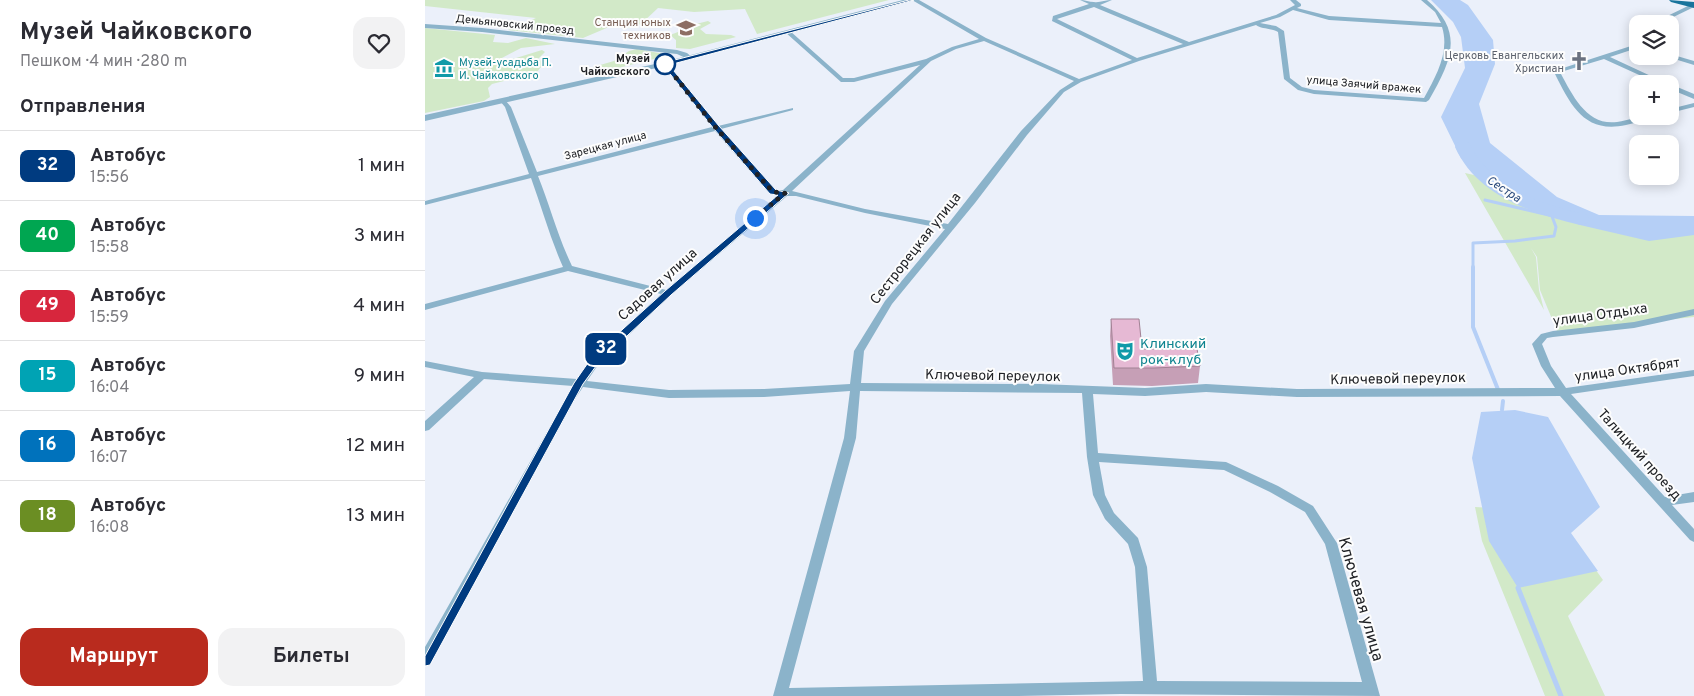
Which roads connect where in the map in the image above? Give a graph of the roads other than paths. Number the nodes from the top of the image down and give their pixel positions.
1 (911, 0) edge
2 (915, 0) edge
3 (1083, 0) edge
4 (1109, 0) edge
5 (1293, 0) edge
6 (1424, 0) edge
7 (1674, 0) edge
8 (1093, 4) junction
9 (1694, 5) edge
10 (1294, 9) junction
11 (1673, 15) edge
12 (1257, 24) junction
13 (1446, 25) junction
14 (425, 26) edge
15 (788, 32) junction
16 (984, 39) junction
17 (1189, 44) junction
18 (1629, 48) edge
19 (1606, 57) junction
20 (690, 58) junction
21 (1679, 59) edge
22 (929, 60) junction
23 (1137, 60) junction
24 (1694, 63) edge
25 (665, 64) junction
26 (1645, 75) edge
27 (1079, 81) junction
28 (1679, 90) edge
29 (1694, 97) edge
30 (503, 101) junction
31 (1694, 105) edge
32 (791, 109) dead end
33 (1679, 109) edge
34 (425, 118) edge
35 (1629, 121) edge
36 (716, 128) junction
37 (533, 176) junction
38 (785, 193) junction
39 (425, 203) edge
40 (949, 228) junction
41 (568, 268) junction
42 (668, 293) junction
43 (425, 307) edge
44 (1694, 312) edge
45 (425, 364) edge
46 (1694, 373) edge
47 (482, 375) junction
48 (579, 383) junction
49 (854, 387) junction
50 (1087, 391) junction
51 (1563, 392) junction
52 (425, 427) edge
53 (1093, 457) junction
54 (1694, 497) edge
55 (1663, 502) junction
56 (1694, 537) edge
57 (425, 660) edge
58 (1151, 688) junction
59 (1121, 692) edge
60 (1372, 693) edge
61 (781, 696) edge

1 - 15 street
2 - 16 street
3 - 8 street
4 - 8 street
5 - 10 street
6 - 13 street
7 - 9 highway
8 - 17 street
8 - 23 street
9 - 11 street
10 - 12 street, Сестрорецкая улица
10 - 13 street
12 - 13 street, улица Заячий вражек
12 - 17 street, Сестрорецкая улица
14 - 20 street, Демьяновский проезд
15 - 20 street
15 - 22 street
16 - 22 street, Садовая улица
16 - 27 street
17 - 23 street, Сестрорецкая улица
18 - 19 street
19 - 26 street
19 - 35 street
20 - 25 street
21 - 24 street
22 - 38 street, Садовая улица
23 - 27 street, Сестрорецкая улица
25 - 30 street
25 - 36 street
27 - 40 street, Сестрорецкая улица
28 - 29 street
30 - 34 street
30 - 37 street
31 - 33 street
32 - 36 street, Зарецкая улица
36 - 37 street, Зарецкая улица
36 - 38 street
37 - 39 street, Зарецкая улица
37 - 41 street
38 - 40 street
38 - 42 street, Садовая улица
40 - 49 street, Сестрорецкая улица
41 - 42 street
41 - 43 street
42 - 48 street, Садовая улица
44 - 51 street, улица Отдыха
45 - 47 street, Ключевой переулок
46 - 51 street, улица Октябрят
47 - 48 street, Ключевой переулок
47 - 52 street
48 - 49 street, Ключевой переулок
48 - 57 street, Садовая улица
49 - 50 street, Ключевой переулок
49 - 61 street, Сестрорецкая улица
50 - 51 street, Ключевой переулок
50 - 53 street
51 - 55 street, Талицкий проезд
53 - 58 street
53 - 60 street, Ключевая улица
54 - 55 street
55 - 56 street, Талицкий проезд
58 - 59 street
58 - 60 street
59 - 61 street

